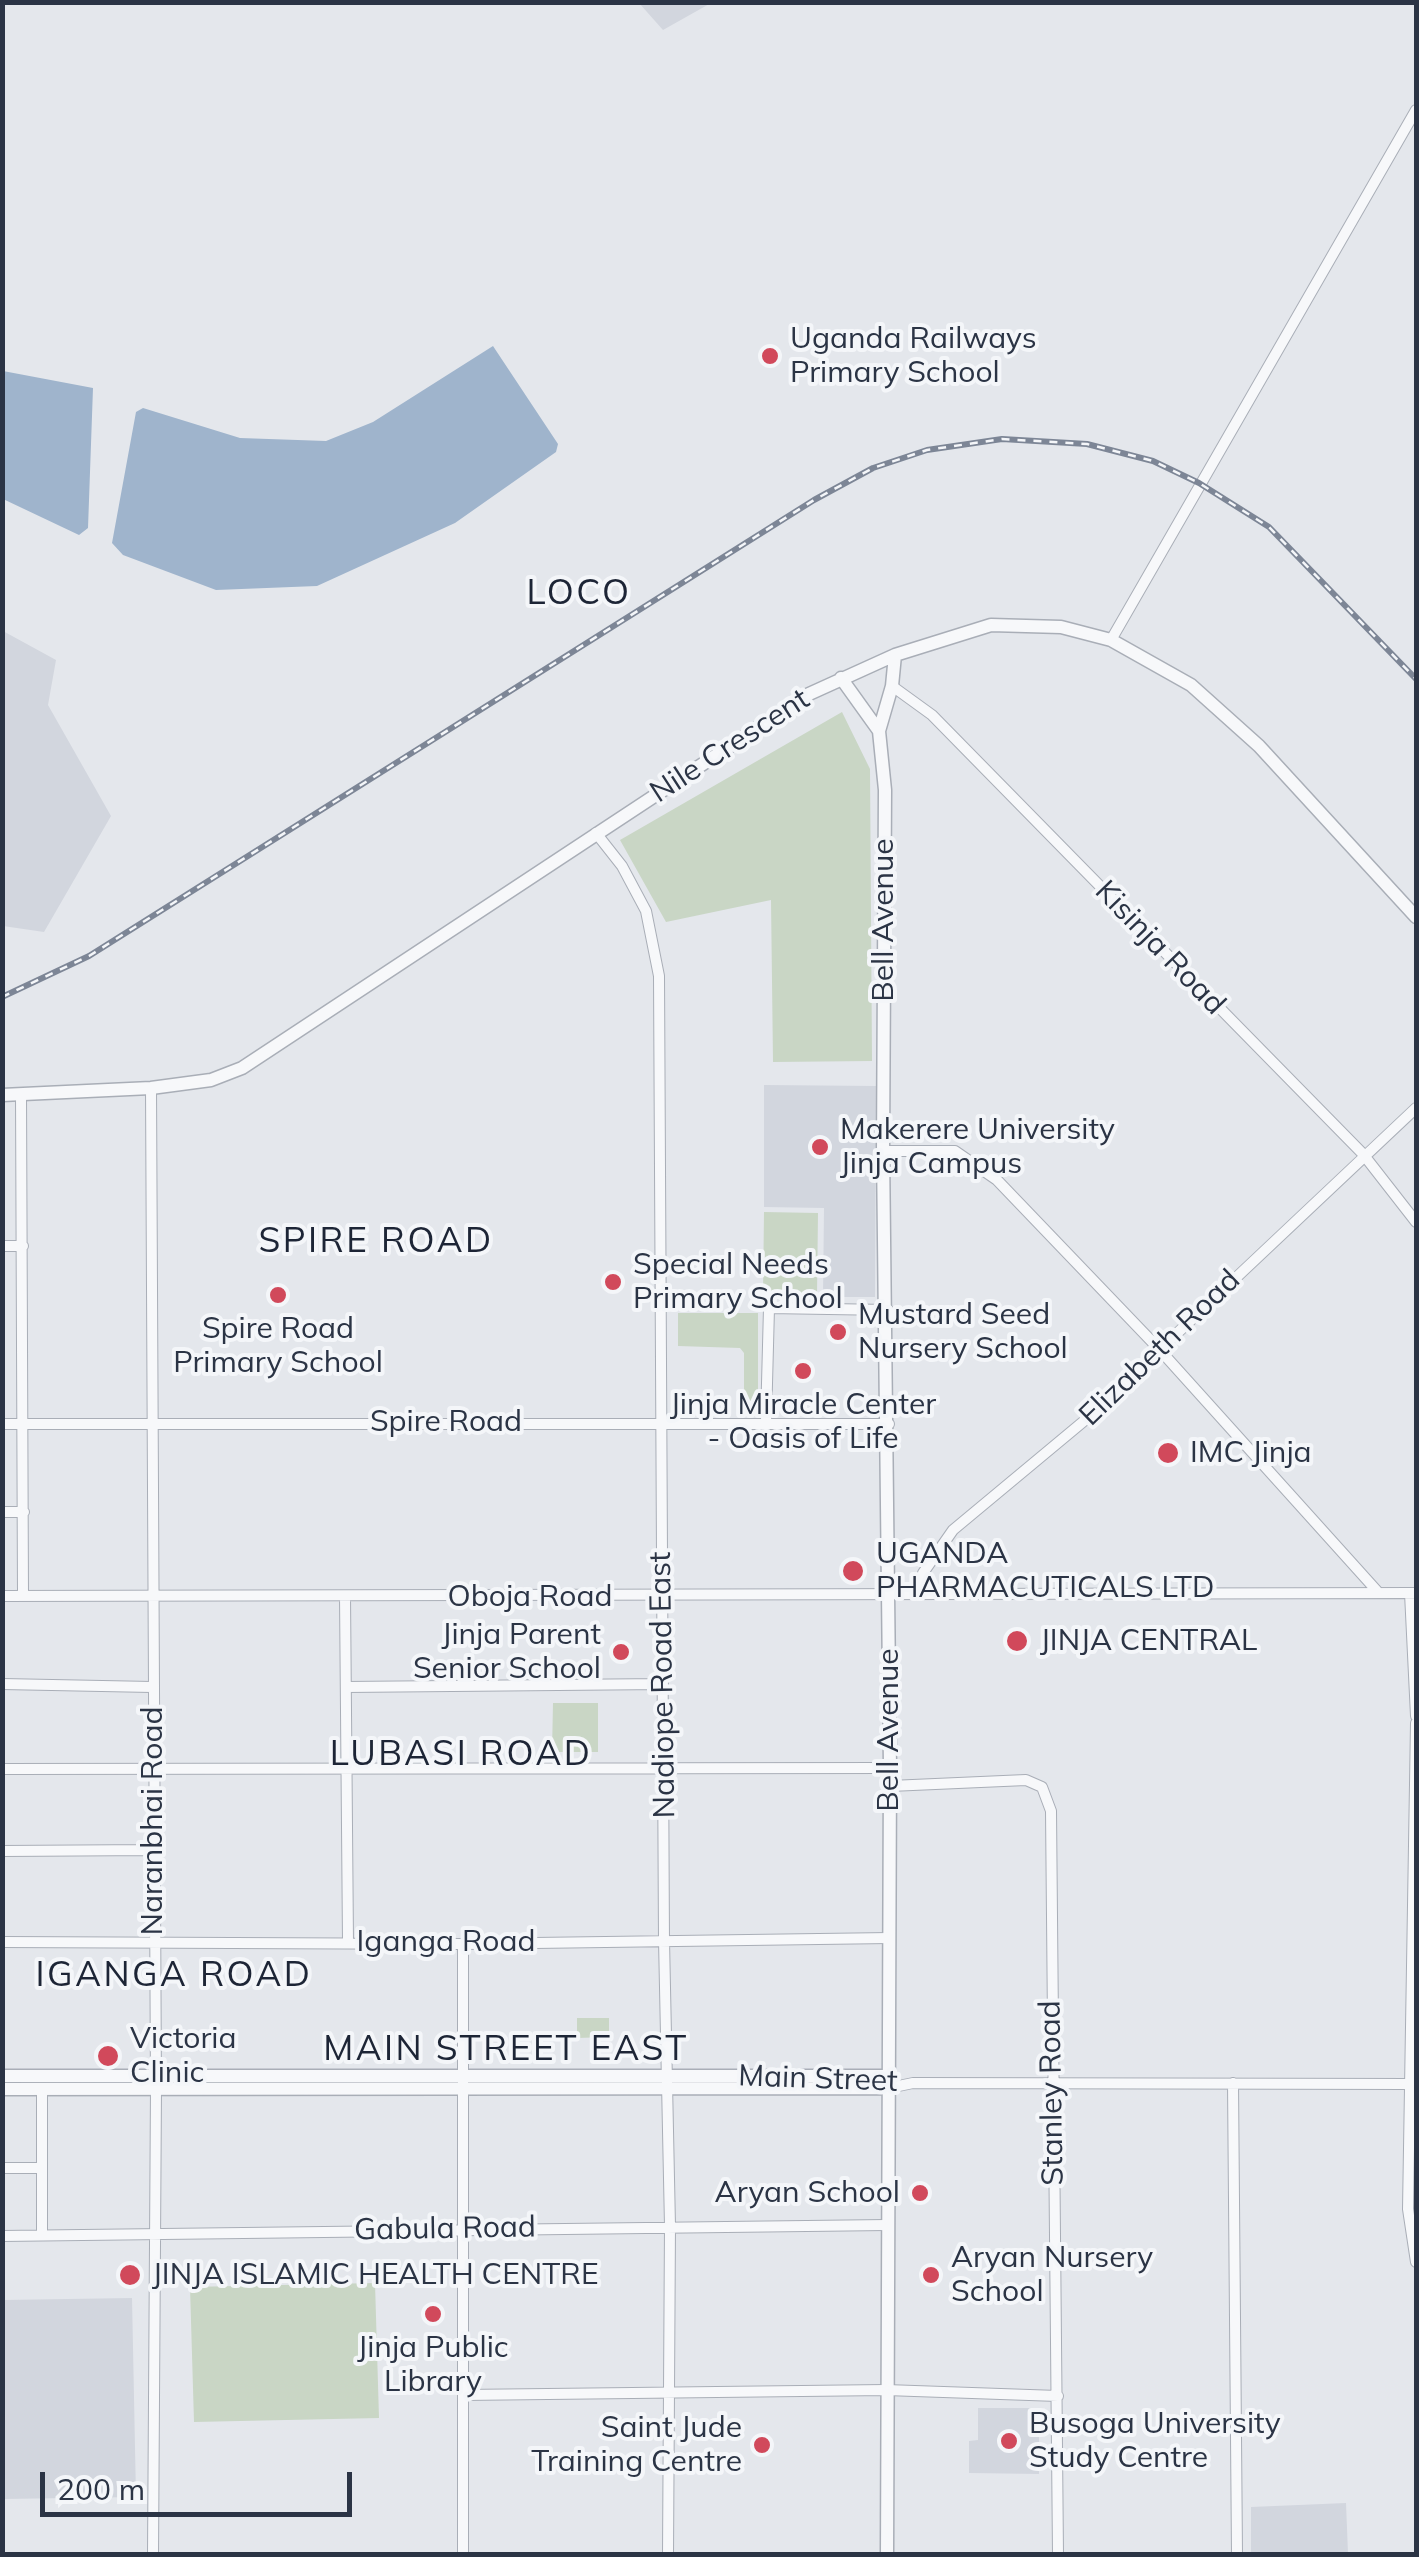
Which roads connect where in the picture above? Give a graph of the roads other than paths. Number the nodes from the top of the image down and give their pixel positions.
1 (1416, 110) edge
2 (1111, 640) junction
3 (894, 655) junction
4 (841, 678) junction
5 (892, 686) junction
6 (878, 731) junction
7 (596, 833) junction
8 (1416, 917) edge
9 (152, 1088) junction
10 (21, 1094) junction
11 (2, 1095) edge
12 (1416, 1108) edge
13 (883, 1150) junction
14 (1363, 1154) junction
15 (1416, 1222) edge
16 (2, 1246) edge
17 (23, 1246) junction
18 (888, 1310) junction
19 (1160, 1350) junction
20 (662, 1421) junction
21 (766, 1421) junction
22 (152, 1423) junction
23 (2, 1424) edge
24 (24, 1424) junction
25 (890, 1424) junction
26 (2, 1512) edge
27 (24, 1512) junction
28 (1377, 1591) junction
29 (1413, 1593) edge
30 (152, 1594) junction
31 (924, 1594) junction
32 (888, 1595) junction
33 (2, 1596) edge
34 (24, 1596) junction
35 (346, 1596) junction
36 (662, 1598) junction
37 (2, 1684) edge
38 (663, 1684) junction
39 (152, 1687) junction
40 (346, 1687) junction
41 (1416, 1719) edge
42 (890, 1768) junction
43 (2, 1769) edge
44 (152, 1770) junction
45 (347, 1770) junction
46 (665, 1771) junction
47 (890, 1786) junction
48 (152, 1850) junction
49 (2, 1851) edge
50 (890, 1938) junction
51 (664, 1940) junction
52 (2, 1942) edge
53 (348, 1942) junction
54 (153, 1943) junction
55 (463, 1944) junction
56 (2, 2076) edge
57 (667, 2081) junction
58 (463, 2082) junction
59 (889, 2082) junction
60 (155, 2083) junction
61 (1052, 2084) junction
62 (1233, 2084) junction
63 (1409, 2084) junction
64 (2, 2088) edge
65 (42, 2088) junction
66 (2, 2168) edge
67 (42, 2168) junction
68 (887, 2224) junction
69 (670, 2226) junction
70 (463, 2228) junction
71 (2, 2236) edge
72 (42, 2236) junction
73 (154, 2236) junction
74 (1416, 2262) edge
75 (886, 2390) junction
76 (670, 2394) junction
77 (463, 2395) junction
78 (1058, 2396) junction
79 (152, 2554) edge
80 (463, 2554) edge
81 (668, 2554) edge
82 (887, 2554) edge
83 (1058, 2554) edge
84 (1237, 2554) edge

1 - 2 street
2 - 3 street, Nile Crescent
2 - 8 street, Nile Crescent
3 - 4 street, Nile Crescent
3 - 5 street
4 - 6 street, Bell Avenue
4 - 7 street, Nile Crescent
5 - 6 street
5 - 14 street, Kisinja Road
6 - 13 street, Bell Avenue
7 - 9 street, Nile Crescent
7 - 20 street, Nadiope Road East
9 - 10 street, Nile Crescent
9 - 22 street, Naranbhai Road
10 - 11 street, Nile Crescent
10 - 17 street
12 - 14 street, Elizabeth Road
13 - 18 street, Bell Avenue
13 - 19 street
14 - 15 street, Kisinja Road
14 - 19 street, Elizabeth Road
16 - 17 street
17 - 24 street
18 - 21 street
18 - 25 street, Bell Avenue
19 - 28 street
19 - 31 street, Elizabeth Road
20 - 21 street, Spire Road
20 - 22 street, Spire Road
20 - 36 street, Nadiope Road East
21 - 25 street, Spire Road
22 - 24 street, Spire Road
22 - 30 street, Naranbhai Road
23 - 24 street, Spire Road
24 - 27 street
25 - 32 street, Bell Avenue
26 - 27 street
27 - 34 street
28 - 29 street, Oboja Road
28 - 31 street, Oboja Road
29 - 41 street
30 - 34 street, Oboja Road
30 - 35 street, Oboja Road
30 - 39 street, Naranbhai Road
31 - 32 street, Oboja Road
32 - 36 street, Oboja Road
32 - 42 street, Bell Avenue
33 - 34 street, Oboja Road
35 - 36 street, Oboja Road
35 - 40 street
36 - 38 street, Nadiope Road East
37 - 39 street
38 - 40 street
38 - 46 street, Nadiope Road East
39 - 44 street, Naranbhai Road
40 - 45 street
41 - 63 street
42 - 46 street
42 - 47 street, Bell Avenue
43 - 44 street
44 - 45 street
44 - 48 street, Naranbhai Road
45 - 46 street
45 - 53 street
46 - 51 street, Nadiope Road East
47 - 50 street, Bell Avenue
47 - 61 street, Stanley Road
48 - 49 street
48 - 54 street, Naranbhai Road
50 - 51 street, Iganga Road
50 - 59 street, Bell Avenue
51 - 55 street, Iganga Road
51 - 57 street, Nadiope Road East
52 - 54 street, Iganga Road
53 - 54 street, Iganga Road
53 - 55 street, Iganga Road
54 - 60 street, Naranbhai Road
55 - 58 street
56 - 60 street, Main Street
57 - 58 street, Main Street
57 - 59 street, Main Street
57 - 69 street, Nadiope Road East
58 - 60 street, Main Street
58 - 70 street
59 - 61 street, Main Street
59 - 68 street, Bell Avenue
60 - 65 street, Main Street
60 - 73 street, Naranbhai Road
61 - 62 street, Main Street
61 - 78 street, Stanley Road
62 - 63 street, Main Street
62 - 84 street
63 - 74 street
64 - 65 street, Main Street
65 - 67 street
66 - 67 street
67 - 72 street
68 - 69 street, Gabula Road
68 - 75 street, Bell Avenue
69 - 70 street, Gabula Road
69 - 76 street, Nadiope Road East
70 - 73 street, Gabula Road
70 - 77 street
71 - 72 street, Gabula Road
72 - 73 street, Gabula Road
73 - 79 street, Naranbhai Road
75 - 76 street
75 - 78 street
75 - 82 street, Bell Avenue
76 - 77 street
76 - 81 street, Nadiope Road East
77 - 80 street
78 - 83 street, Stanley Road

